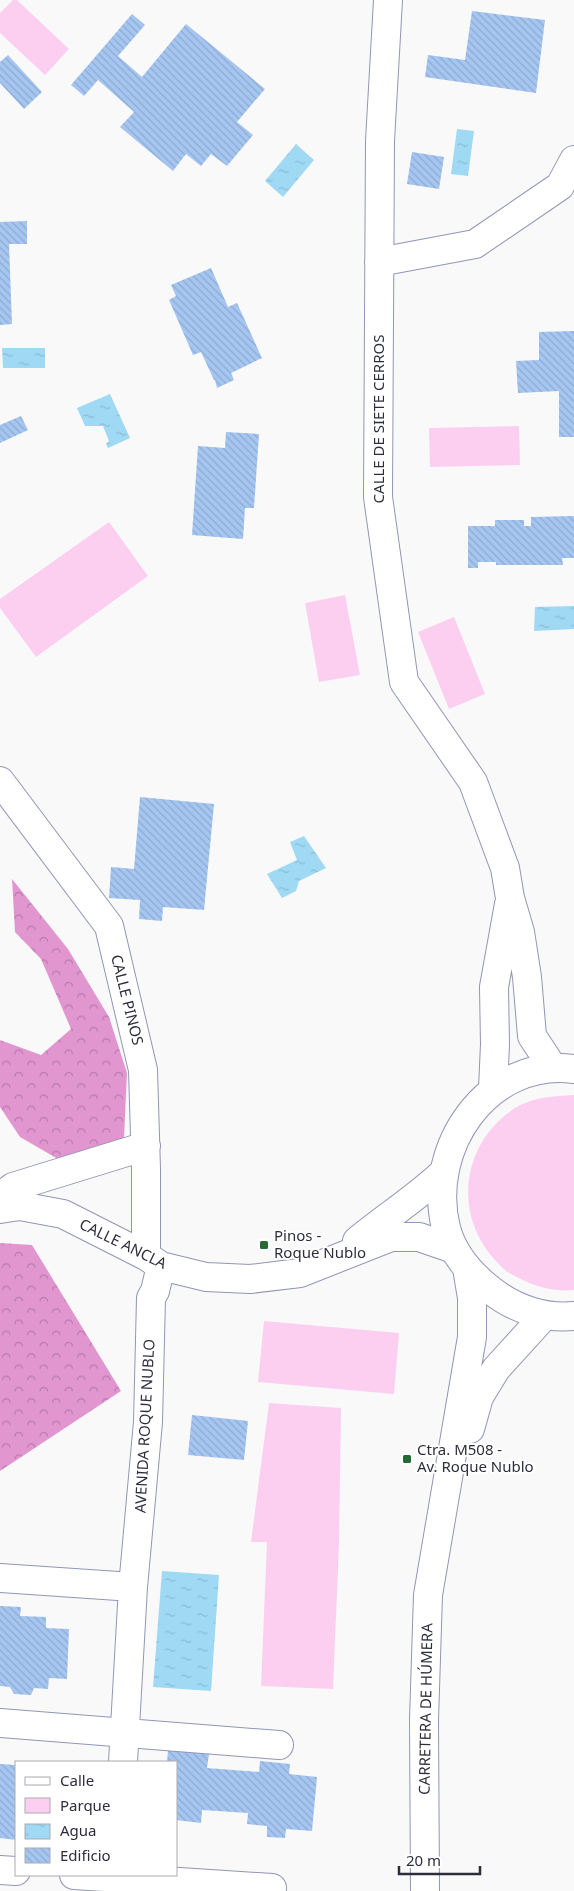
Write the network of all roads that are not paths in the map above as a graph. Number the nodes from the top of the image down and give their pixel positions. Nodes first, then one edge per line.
1 (388, 0) edge
2 (574, 160) edge
3 (379, 262) junction
4 (0, 781) edge
5 (510, 898) junction
6 (567, 1067) edge
7 (493, 1089) junction
8 (146, 1146) junction
9 (443, 1173) junction
10 (0, 1197) edge
11 (0, 1208) edge
12 (460, 1259) junction
13 (335, 1260) junction
14 (153, 1261) junction
15 (544, 1315) junction
16 (574, 1316) edge
17 (440, 1528) junction
18 (0, 1578) edge
19 (133, 1587) junction
20 (0, 1723) edge
21 (125, 1734) junction
22 (279, 1745) dead end
23 (123, 1761) edge
24 (0, 1870) edge
25 (15, 1871) edge
26 (81, 1876) edge
27 (114, 1881) edge
28 (272, 1888) dead end
29 (425, 1891) edge

1 - 3 street, CALLE DE SIETE CERROS
2 - 3 street
3 - 5 street, CALLE DE SIETE CERROS
4 - 8 street, CALLE PINOS
5 - 6 street, CALLE DE SIETE CERROS
5 - 7 street, CALLE DE SIETE CERROS
6 - 7 street
7 - 9 street
8 - 10 street
8 - 14 street, CALLE PINOS
9 - 12 street
9 - 13 street, CALLE ANCLA
11 - 14 street, CALLE ANCLA
12 - 13 street, CALLE ANCLA
12 - 15 street
12 - 17 street
13 - 14 street, CALLE ANCLA
14 - 19 street, AVENIDA ROQUE NUBLO
15 - 16 street
15 - 17 street
17 - 29 street, CARRETERA DE HÚMERA
18 - 19 street
19 - 21 street, AVENIDA ROQUE NUBLO
20 - 21 street
21 - 22 street
21 - 23 street, AVENIDA ROQUE NUBLO
24 - 25 street
26 - 27 street
27 - 28 street

